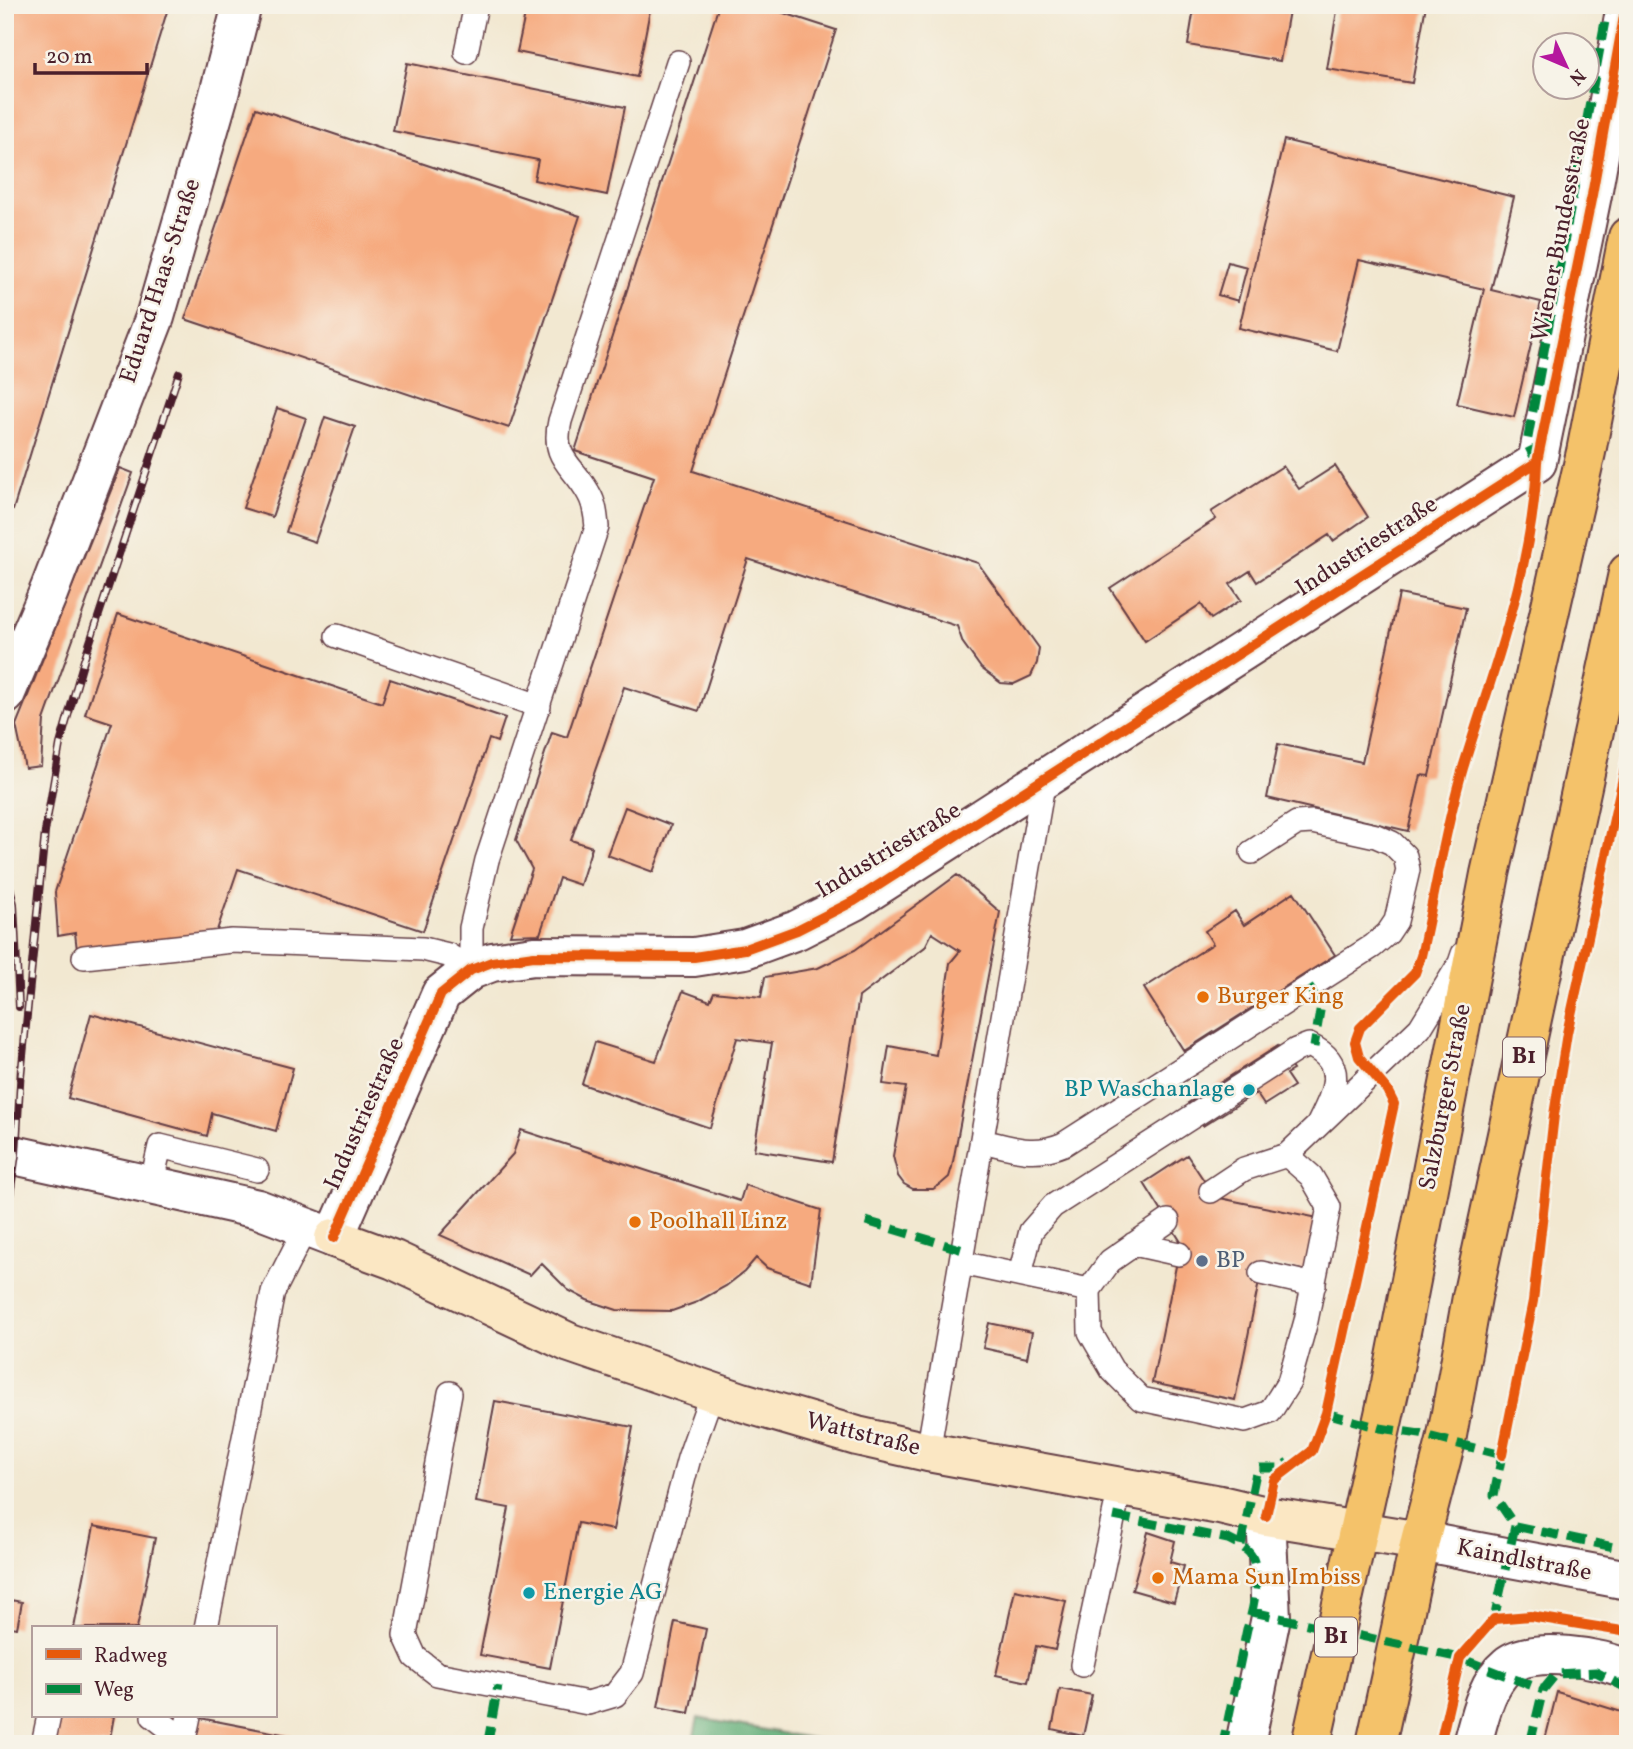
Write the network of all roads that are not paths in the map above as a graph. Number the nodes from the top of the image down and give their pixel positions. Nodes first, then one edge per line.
1 (242, 5) edge
2 (476, 5) edge
3 (1626, 5) edge
4 (466, 52) dead end
5 (678, 62) dead end
6 (1628, 237) edge
7 (1537, 462) joint
8 (1628, 573) edge
9 (337, 636) dead end
10 (5, 695) edge
11 (539, 706) junction
12 (1044, 779) junction
13 (1252, 852) dead end
14 (1490, 874) junction
15 (84, 957) dead end
16 (471, 970) junction
17 (1318, 1125) junction
18 (982, 1142) junction
19 (5, 1153) edge
20 (1287, 1155) junction
21 (257, 1170) dead end
22 (151, 1185) junction
23 (1210, 1191) dead end
24 (1168, 1221) dead end
25 (320, 1233) junction
26 (1134, 1244) junction
27 (1179, 1254) dead end
28 (961, 1263) junction
29 (1261, 1273) dead end
30 (1020, 1275) junction
31 (1314, 1285) junction
32 (1089, 1290) junction
33 (450, 1393) dead end
34 (712, 1393) junction
35 (928, 1452) junction
36 (1120, 1487) junction
37 (1266, 1516) junction
38 (1358, 1530) junction
39 (1420, 1541) junction
40 (1628, 1580) edge
41 (206, 1626) edge
42 (1082, 1665) dead end
43 (1628, 1670) edge
44 (49, 1718) edge
45 (155, 1718) edge
46 (189, 1718) edge
47 (183, 1742) edge
48 (43, 1744) edge
49 (1245, 1744) edge
50 (1311, 1744) edge
51 (1376, 1744) edge
52 (1472, 1744) edge

1 - 10 street, Eduard Haas-Straße
2 - 4 lane
3 - 7 street, Wiener Bundesstraße
5 - 11 lane
6 - 14 main road, Salzburger Straße / B1
7 - 12 street, Industriestraße
8 - 39 main road, B1
9 - 11 lane
11 - 16 lane
12 - 16 street, Industriestraße
12 - 18 lane
13 - 18 lane
14 - 17 lane
14 - 38 main road, Salzburger Straße / B1
15 - 16 lane
16 - 25 street, Industriestraße
17 - 20 lane
17 - 30 lane
18 - 28 lane
19 - 22 street
20 - 23 lane
20 - 31 lane
21 - 22 lane
22 - 25 street
24 - 26 lane
25 - 34 street, Wattstraße
25 - 41 lane
26 - 27 lane
26 - 32 lane
28 - 30 lane
28 - 35 lane
29 - 31 lane
30 - 32 lane
31 - 32 lane
33 - 34 lane
34 - 35 street, Wattstraße
35 - 36 street, Wattstraße
36 - 37 street, Wattstraße
36 - 42 lane
37 - 38 street, Wattstraße
37 - 49 street
38 - 39 street, Wattstraße
38 - 50 main road, Salzburger Straße / B1
39 - 40 street, Kaindlstraße
39 - 51 main road, B1
43 - 52 street
44 - 48 lane
45 - 47 lane
46 - 47 lane

